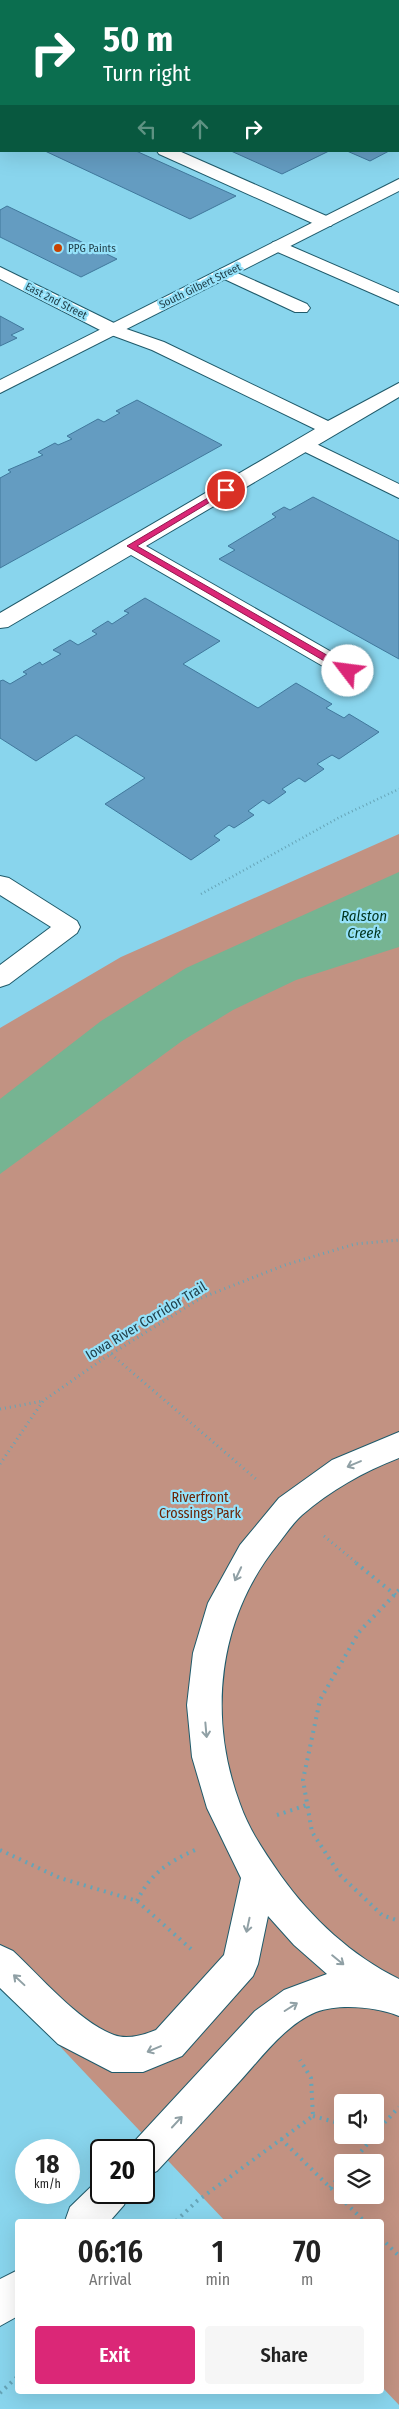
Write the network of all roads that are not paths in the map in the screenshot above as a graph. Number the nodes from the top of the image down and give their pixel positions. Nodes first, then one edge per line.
1 (167, 152) edge
2 (399, 184) edge
3 (325, 222) junction
4 (279, 246) junction
5 (0, 272) edge
6 (226, 273) junction
7 (399, 300) edge
8 (301, 308) dead end
9 (112, 329) junction
10 (0, 386) edge
11 (399, 389) edge
12 (329, 429) junction
13 (304, 444) junction
14 (399, 492) edge
15 (131, 546) junction
16 (0, 622) edge
17 (348, 671) dead end
18 (0, 884) edge
19 (0, 978) edge
20 (399, 1446) edge
21 (259, 1878) junction
22 (0, 1963) edge
23 (394, 1996) edge
24 (155, 2146) edge
25 (100, 2204) edge
26 (86, 2219) edge
27 (15, 2292) edge
28 (0, 2306) edge

1 - 3 main road
2 - 3 main road, South Gilbert Street
3 - 4 main road, South Gilbert Street
4 - 6 main road, South Gilbert Street
4 - 7 main road
5 - 9 main road, East 2nd Street
6 - 8 main road
6 - 9 main road, South Gilbert Street
9 - 10 main road, South Gilbert Street
9 - 12 main road, East 2nd Street
11 - 12 main road
12 - 13 main road
13 - 14 main road
13 - 15 main road
15 - 16 main road
15 - 17 main road
18 - 19 main road
20 -> 21 main road
21 -> 22 main road
21 -> 23 main road
24 -> 23 main road
25 - 26 main road
27 - 28 main road

